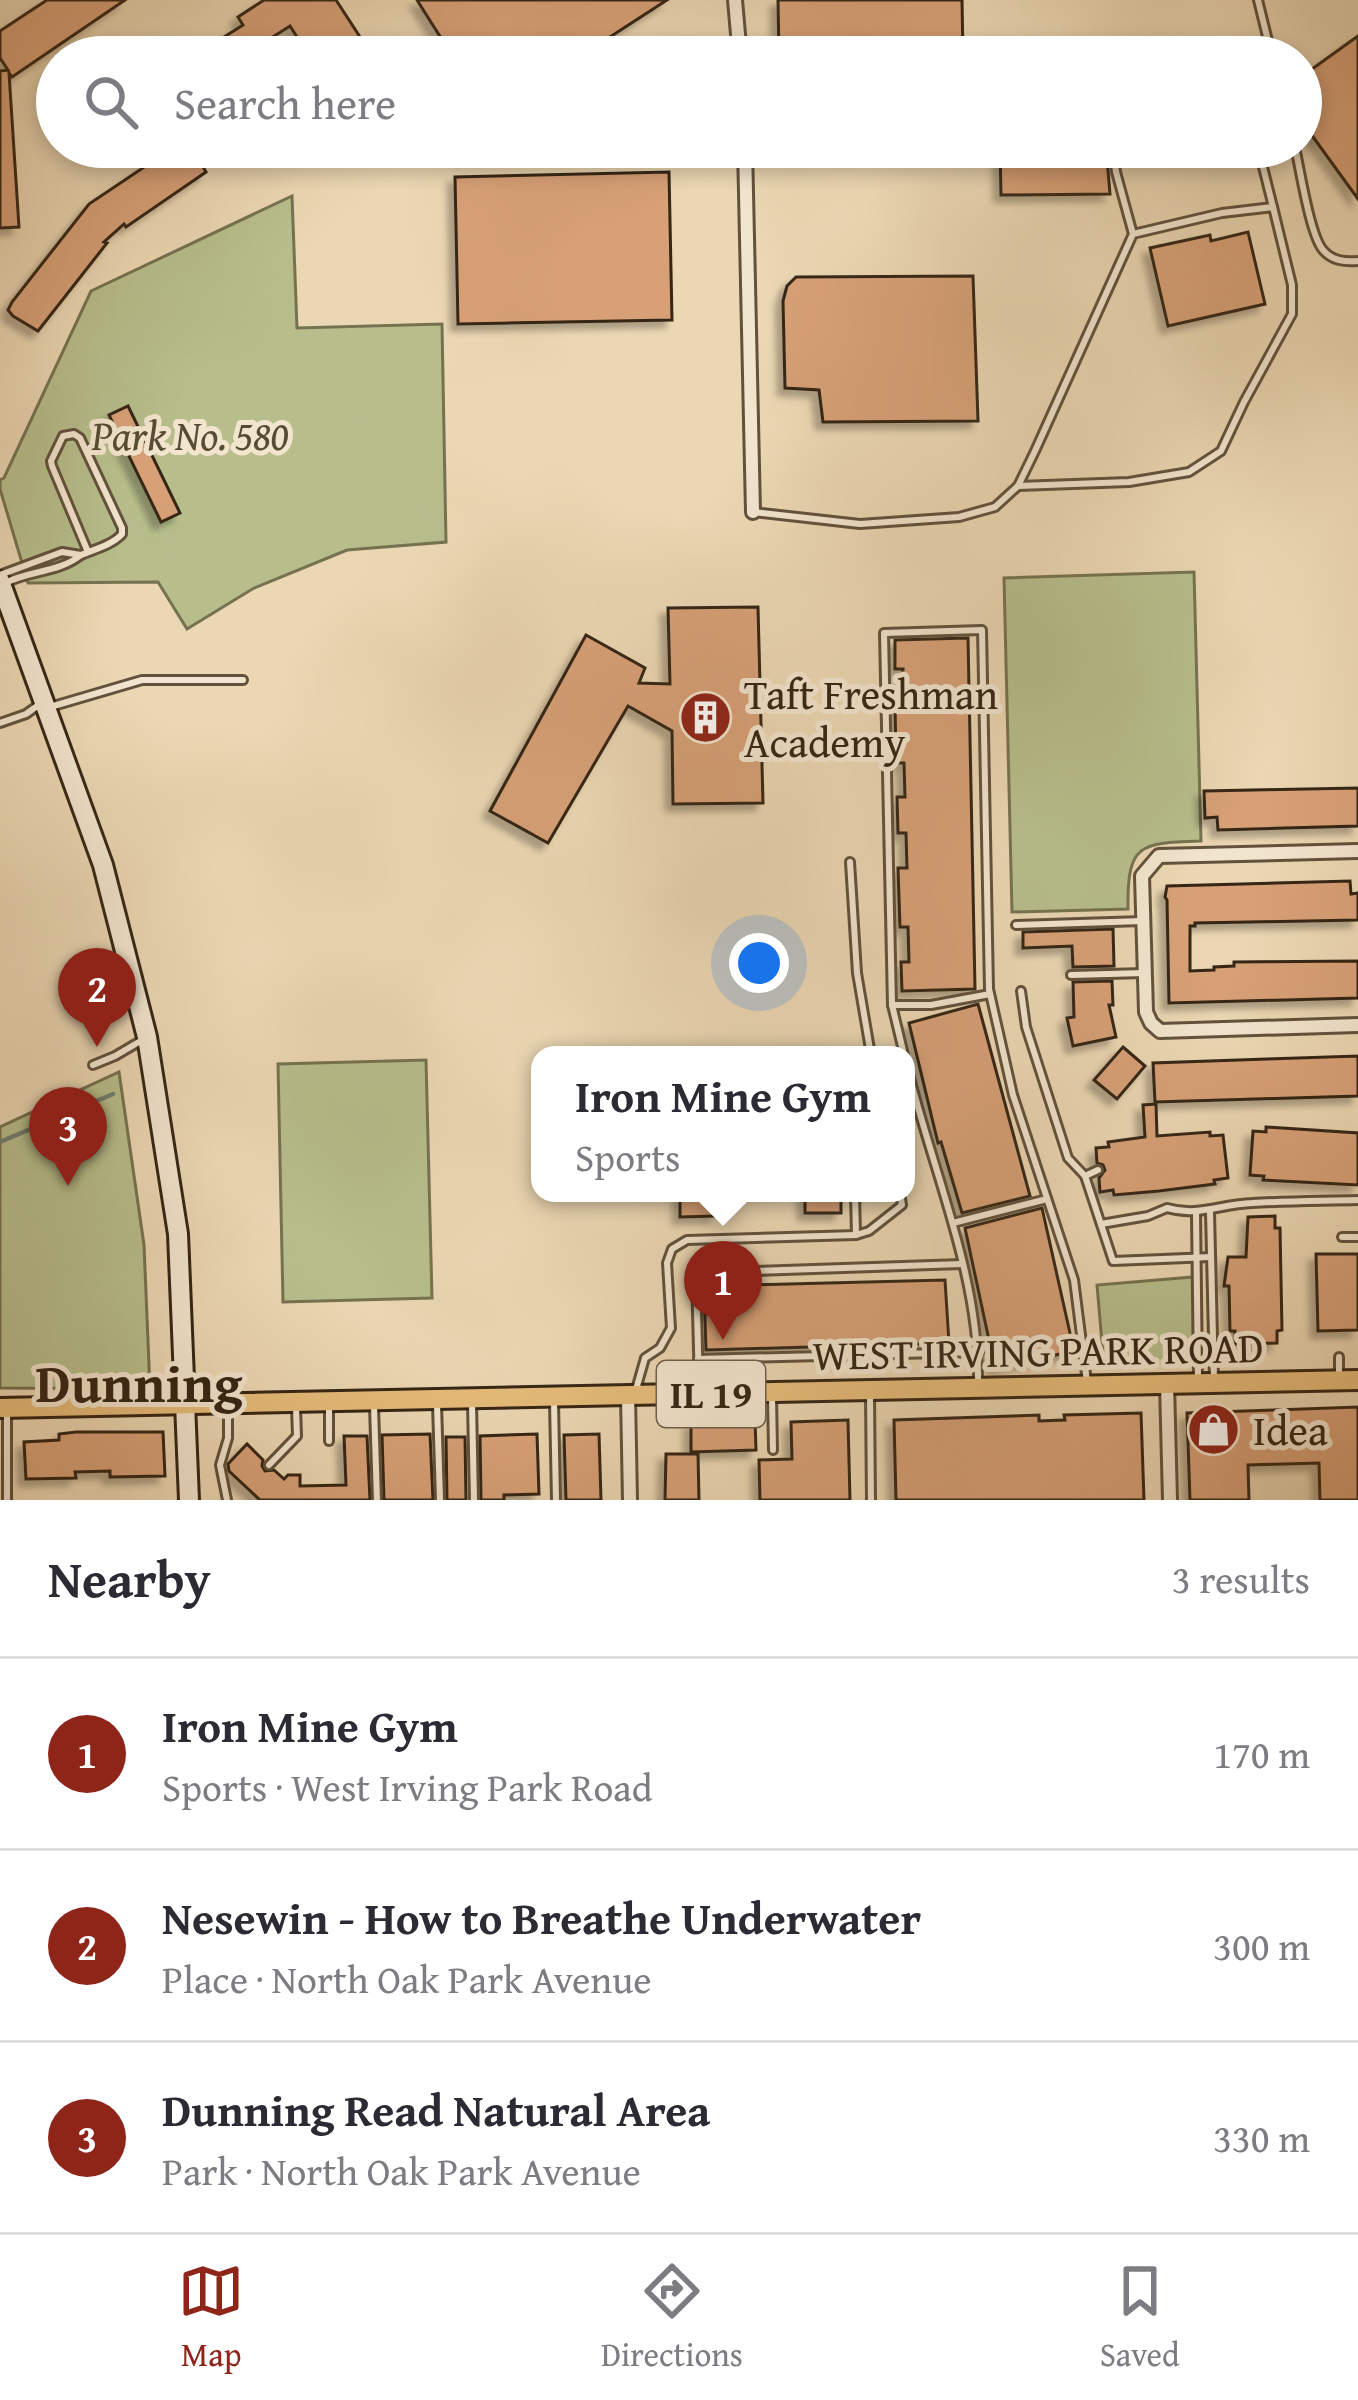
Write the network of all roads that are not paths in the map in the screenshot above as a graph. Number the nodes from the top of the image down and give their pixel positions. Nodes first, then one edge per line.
1 (734, 0) edge
2 (1258, 0) edge
3 (738, 36) edge
4 (1266, 36) edge
5 (745, 168) edge
6 (1116, 168) edge
7 (1263, 168) edge
8 (1300, 168) edge
9 (1273, 207) junction
10 (1133, 234) junction
11 (1358, 261) edge
12 (1018, 486) junction
13 (753, 512) joint
14 (85, 553) junction
15 (1, 584) edge
16 (242, 680) dead end
17 (45, 705) junction
18 (0, 723) edge
19 (1358, 851) edge
20 (850, 862) dead end
21 (1143, 921) junction
22 (1016, 925) dead end
23 (1144, 974) junction
24 (1071, 975) dead end
25 (1021, 991) dead end
26 (990, 994) junction
27 (892, 1005) junction
28 (1358, 1025) edge
29 (147, 1037) junction
30 (869, 1046) edge
31 (902, 1046) edge
32 (93, 1065) dead end
33 (915, 1099) edge
34 (1098, 1171) dead end
35 (1085, 1176) junction
36 (1047, 1199) junction
37 (1358, 1200) edge
38 (855, 1202) edge
39 (902, 1202) edge
40 (1210, 1211) junction
41 (1196, 1213) junction
42 (953, 1223) junction
43 (1101, 1224) junction
44 (856, 1235) junction
45 (1342, 1237) dead end
46 (1358, 1237) edge
47 (1211, 1257) junction
48 (1196, 1258) junction
49 (962, 1264) junction
50 (1197, 1306) junction
51 (1212, 1306) junction
52 (979, 1352) junction
53 (1339, 1357) dead end
54 (698, 1359) junction
55 (1349, 1380) edge
56 (1206, 1383) junction
57 (1168, 1384) junction
58 (1088, 1386) junction
59 (978, 1388) junction
60 (870, 1390) junction
61 (772, 1393) junction
62 (699, 1394) junction
63 (631, 1396) junction
64 (554, 1398) junction
65 (472, 1400) junction
66 (437, 1401) junction
67 (374, 1402) junction
68 (329, 1403) junction
69 (296, 1404) junction
70 (228, 1405) junction
71 (186, 1406) junction
72 (3, 1408) edge
73 (329, 1441) dead end
74 (773, 1450) dead end
75 (268, 1465) dead end
76 (7, 1500) edge
77 (189, 1500) edge
78 (227, 1500) edge
79 (377, 1500) edge
80 (440, 1500) edge
81 (474, 1500) edge
82 (556, 1500) edge
83 (630, 1500) edge
84 (871, 1500) edge
85 (1170, 1500) edge

1 - 3 street
2 - 4 lane
5 - 13 street
6 - 10 lane
7 - 9 lane
8 - 11 lane
9 - 10 lane
9 - 12 lane
10 - 12 lane
12 - 13 lane
14 - 14 lane
14 - 15 lane
14 - 15 lane
15 - 17 street
16 - 17 lane
17 - 18 lane
17 - 29 street
19 - 21 street
20 - 30 lane
21 - 22 lane
21 - 23 street
23 - 24 lane
23 - 28 street
25 - 35 lane
26 - 27 lane
26 - 27 lane
26 - 36 lane
27 - 31 lane
29 - 32 lane
29 - 71 street
33 - 42 lane
34 - 35 lane
35 - 43 lane
36 - 42 lane
36 - 58 lane
37 - 40 lane
38 - 44 lane
39 - 44 lane
40 - 41 lane
40 - 47 lane
41 - 43 lane
41 - 48 lane
42 - 49 lane
43 - 48 lane
44 - 63 lane
45 - 46 lane
47 - 48 lane
47 - 51 lane
48 - 50 lane
49 - 52 lane
49 - 54 lane
50 - 51 lane
50 - 56 lane
51 - 56 lane
52 - 54 lane
52 - 59 lane
53 - 55 lane
54 - 62 lane
55 - 56 main road, WEST IRVING PARK ROAD / IL 19
56 - 57 main road, WEST IRVING PARK ROAD / IL 19
57 - 58 main road, WEST IRVING PARK ROAD / IL 19
57 - 85 street
58 - 59 main road, WEST IRVING PARK ROAD / IL 19
59 - 60 main road, WEST IRVING PARK ROAD / IL 19
60 - 61 main road, WEST IRVING PARK ROAD / IL 19
60 - 84 lane
61 - 62 main road, WEST IRVING PARK ROAD / IL 19
61 - 74 lane
62 - 63 main road, WEST IRVING PARK ROAD / IL 19
63 - 64 main road, WEST IRVING PARK ROAD / IL 19
63 - 83 street
64 - 65 main road, WEST IRVING PARK ROAD / IL 19
64 - 82 lane
65 - 66 main road, WEST IRVING PARK ROAD / IL 19
65 - 81 lane
66 - 67 main road, WEST IRVING PARK ROAD / IL 19
66 - 80 lane
67 - 68 main road, WEST IRVING PARK ROAD / IL 19
67 - 79 lane
68 - 69 main road, WEST IRVING PARK ROAD / IL 19
68 - 73 lane
69 - 70 main road, WEST IRVING PARK ROAD / IL 19
69 - 75 lane
70 - 71 main road, WEST IRVING PARK ROAD / IL 19
70 - 78 lane
71 - 72 main road, WEST IRVING PARK ROAD / IL 19
71 - 77 street
72 - 76 lane

